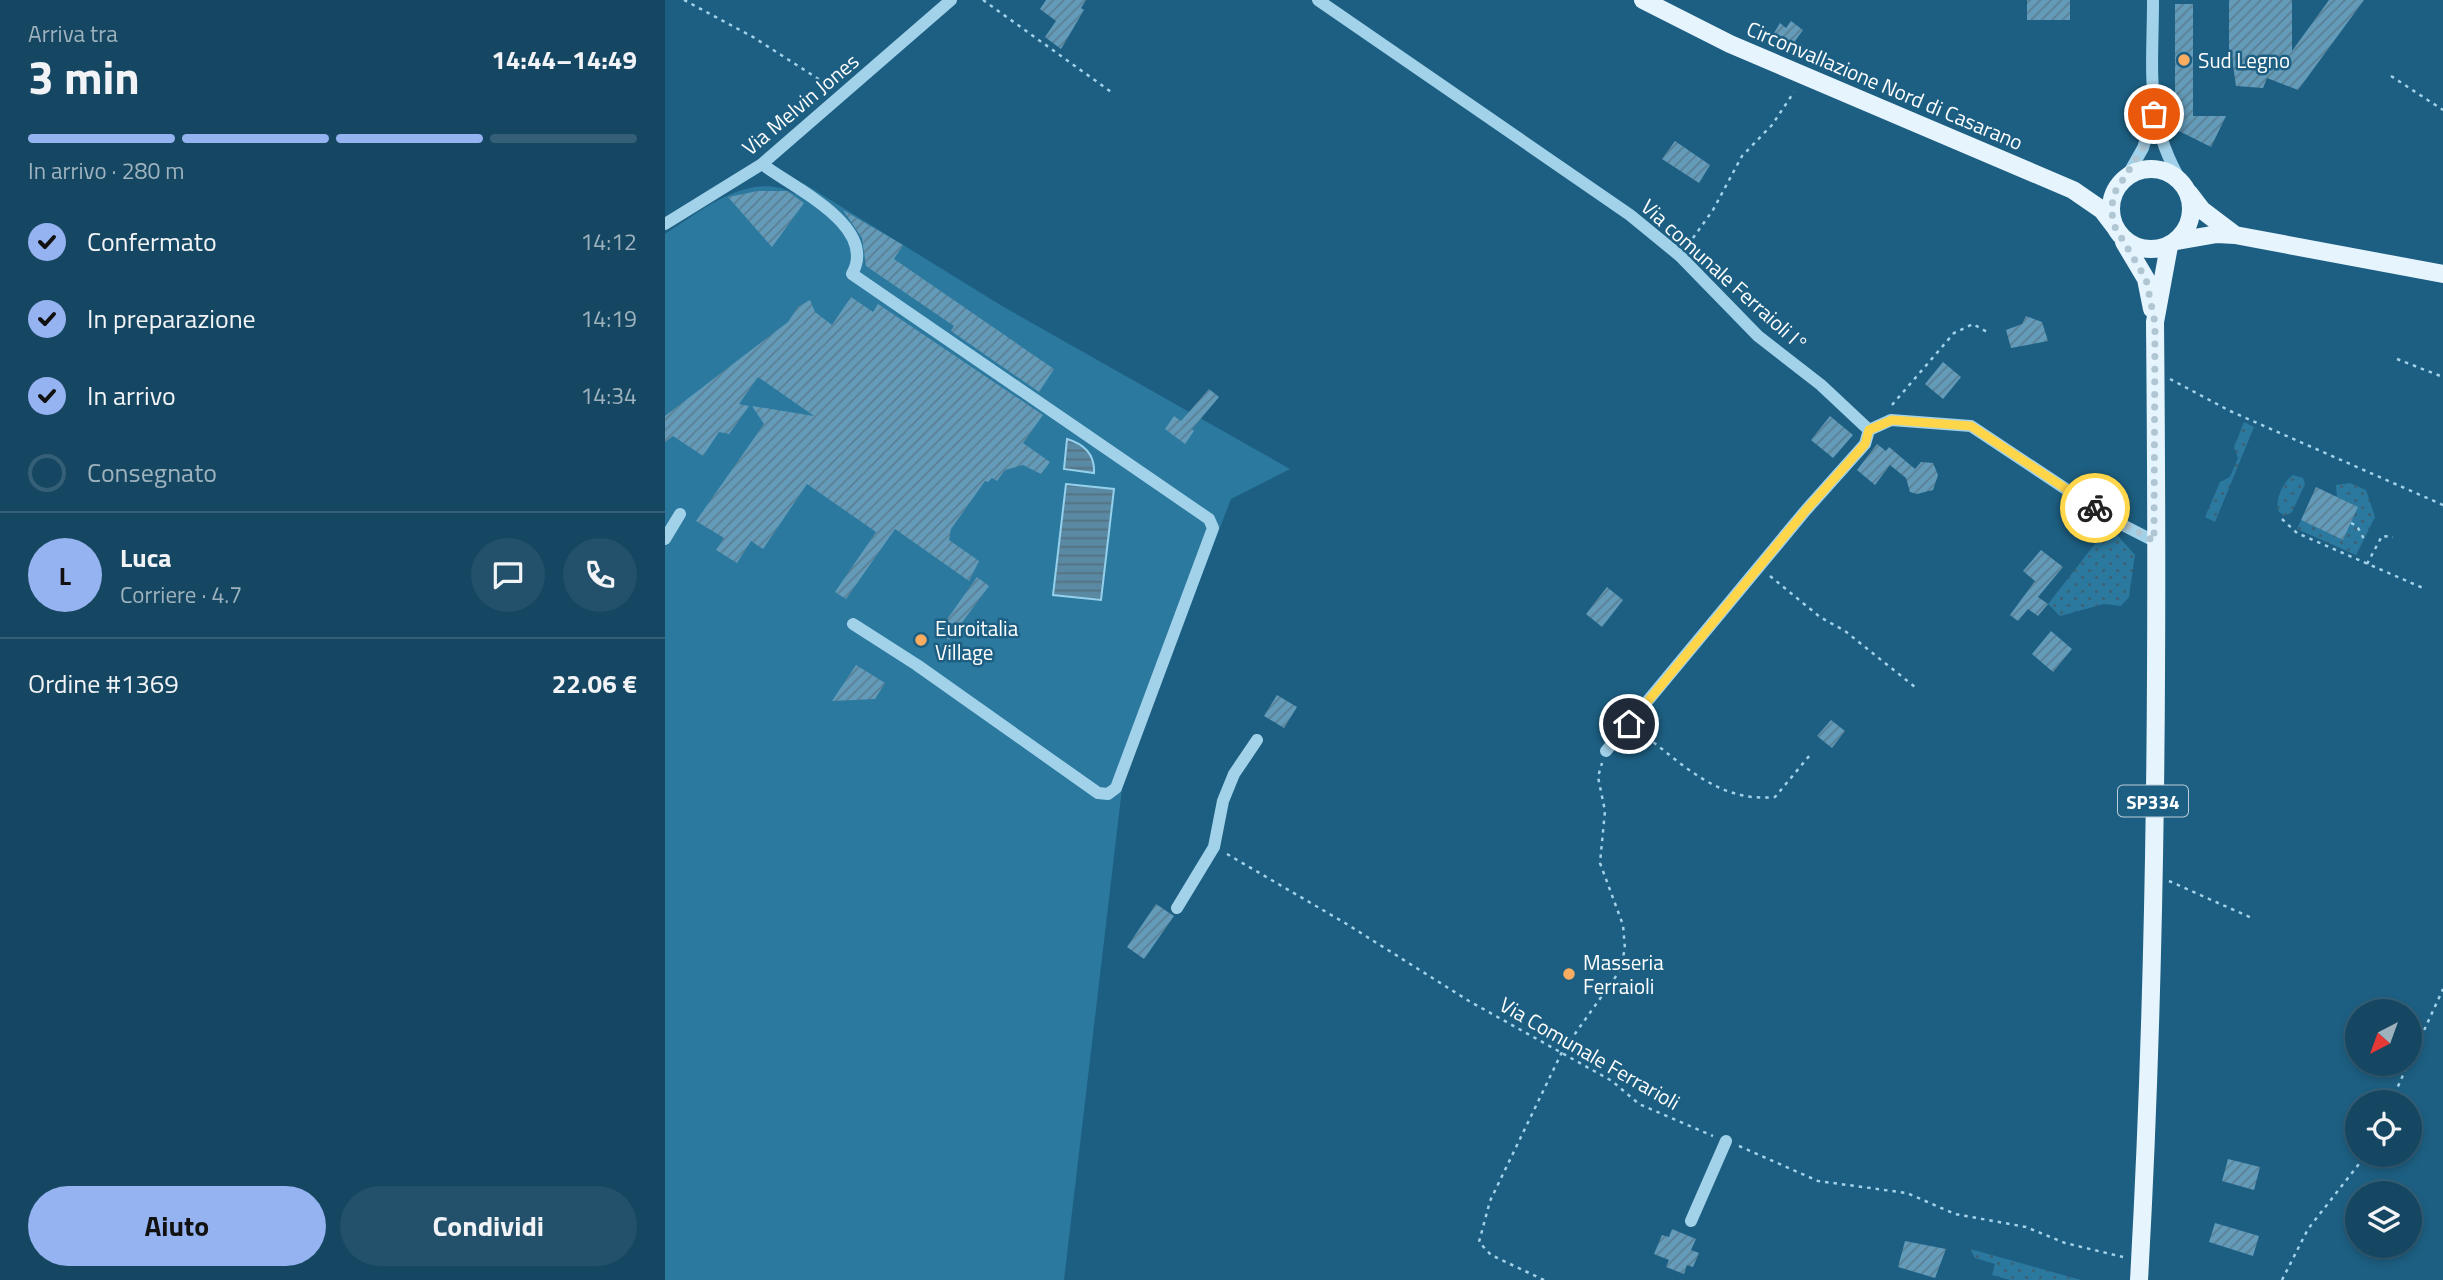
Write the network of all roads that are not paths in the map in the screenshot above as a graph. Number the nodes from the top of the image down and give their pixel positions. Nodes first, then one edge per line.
1 (951, 0) edge
2 (1318, 0) edge
3 (1643, 0) edge
4 (2153, 0) edge
5 (2154, 114) junction
6 (762, 163) junction
7 (2123, 181) junction
8 (2185, 188) junction
9 (2073, 190) junction
10 (665, 223) edge
11 (2117, 231) junction
12 (2235, 235) junction
13 (2173, 244) junction
14 (2443, 274) edge
15 (2155, 323) junction
16 (1869, 430) junction
17 (680, 514) dead end
18 (665, 539) edge
19 (2154, 541) junction
20 (853, 624) dead end
21 (1257, 740) dead end
22 (1606, 751) road end
23 (1177, 908) dead end
24 (1726, 1141) road end
25 (1691, 1221) dead end
26 (2139, 1280) edge

1 - 6 street, Via Melvin Jones
2 - 16 street, Via comunale Ferraioli I°
3 - 9 main road, Circonvallazione Nord di Casarano
4 - 5 street
5 - 7 street
5 - 8 street
6 - 10 street, Via Melvin Jones
6 - 20 street
7 - 8 main road
7 - 9 main road
7 - 11 main road
8 - 12 main road
8 - 13 main road
9 - 11 main road
11 - 13 main road
11 - 15 main road
12 - 13 main road
12 - 14 main road
13 - 15 main road
15 - 19 main road, SP334
16 - 19 street
16 - 22 street
17 - 18 street
19 - 26 main road, SP334
21 - 23 street
24 - 25 street

